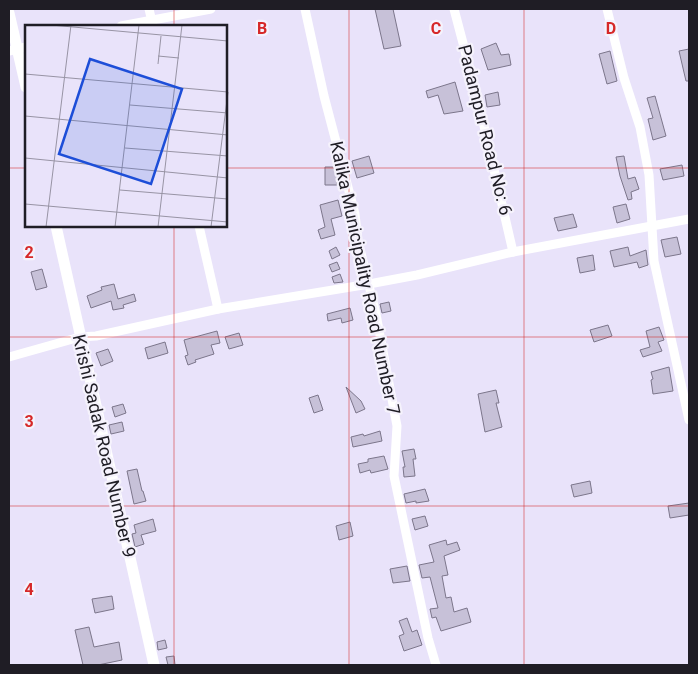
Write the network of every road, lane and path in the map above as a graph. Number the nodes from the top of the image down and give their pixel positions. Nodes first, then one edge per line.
1 (149, 9) edge
2 (211, 9) edge
3 (305, 9) edge
4 (454, 9) edge
5 (608, 9) edge
6 (9, 13) edge
7 (152, 23) edge
8 (131, 25) edge
9 (18, 49) edge
10 (25, 82) edge
11 (689, 219) edge
12 (652, 227) junction
13 (56, 228) edge
14 (199, 228) edge
15 (513, 252) junction
16 (369, 284) junction
17 (218, 309) junction
18 (80, 337) junction
19 (9, 357) edge
20 (689, 420) edge
21 (154, 665) edge
22 (436, 665) edge

1 - 7 street
2 - 7 street
3 - 16 street, Kalika Municipality Road Number 7
4 - 15 street, Padampur Road No: 6
5 - 12 street
6 - 9 street
7 - 8 street
9 - 10 street
11 - 12 street
12 - 15 street
12 - 20 street
13 - 18 street, Krishi Sadak Road Number 9
14 - 17 street
15 - 16 street
16 - 17 street
16 - 22 street, Kalika Municipality Road Number 7
17 - 18 street
18 - 19 street
18 - 21 street, Krishi Sadak Road Number 9

